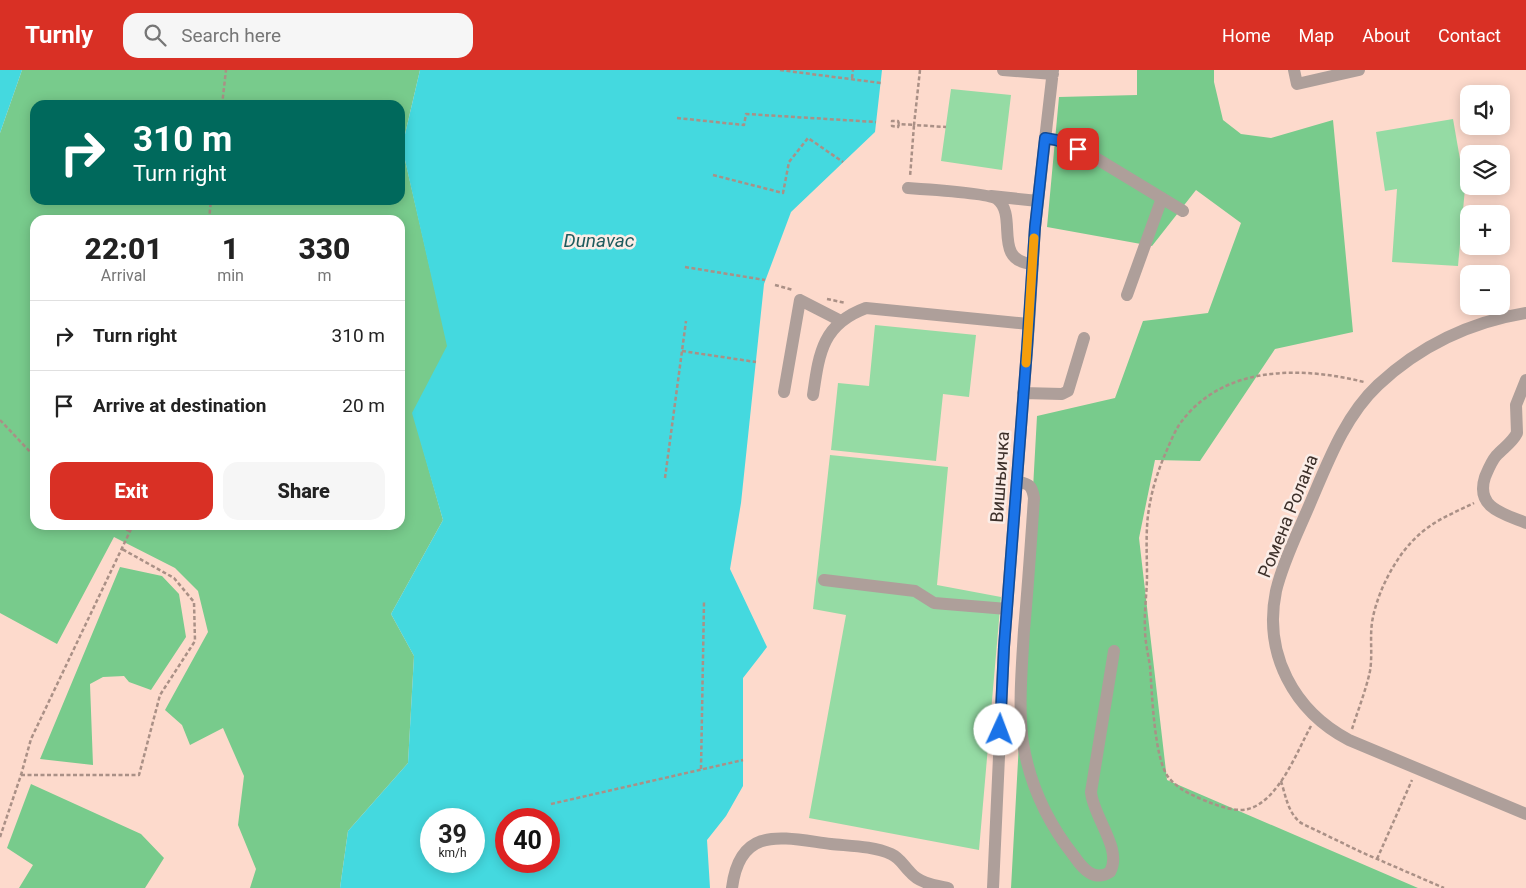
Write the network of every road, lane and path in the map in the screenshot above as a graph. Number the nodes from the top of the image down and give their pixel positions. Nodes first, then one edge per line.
1 (226, 70) edge
2 (780, 70) edge
3 (853, 70) edge
4 (920, 70) edge
5 (1003, 70) edge
6 (1294, 70) edge
7 (1359, 70) edge
8 (1053, 72) edge
9 (852, 79) junction
10 (881, 83) dead end
11 (223, 100) edge
12 (677, 118) dead end
13 (876, 122) dead end
14 (899, 124) junction
15 (914, 125) junction
16 (892, 126) junction
17 (946, 127) dead end
18 (891, 131) dead end
19 (1045, 138) junction
20 (843, 162) dead end
21 (713, 175) dead end
22 (908, 188) joint
23 (992, 196) junction
24 (1162, 198) junction
25 (1038, 201) junction
26 (1183, 211) dead end
27 (1033, 264) junction
28 (685, 267) dead end
29 (765, 280) dead end
30 (1127, 295) dead end
31 (1526, 313) edge
32 (686, 321) dead end
33 (841, 321) junction
34 (1029, 324) junction
35 (1084, 338) dead end
36 (682, 351) junction
37 (756, 362) dead end
38 (1526, 380) edge
39 (1378, 385) junction
40 (784, 392) dead end
41 (1023, 393) junction
42 (813, 395) dead end
43 (0, 420) edge
44 (30, 452) edge
45 (666, 478) dead end
46 (1017, 481) junction
47 (1484, 498) junction
48 (1526, 523) edge
49 (130, 531) edge
50 (122, 550) junction
51 (824, 580) dead end
52 (704, 602) dead end
53 (1008, 610) junction
54 (1114, 651) dead end
55 (1316, 717) junction
56 (1349, 740) junction
57 (743, 760) dead end
58 (1417, 768) junction
59 (701, 769) junction
60 (21, 774) junction
61 (1281, 781) junction
62 (551, 804) dead end
63 (1526, 814) edge
64 (0, 837) edge
65 (1377, 859) junction
66 (732, 888) edge
67 (948, 888) edge
68 (993, 888) edge
69 (1444, 888) edge

1 - 11 path
2 - 9 path
3 - 9 path
4 - 15 path
5 - 8 street
6 - 7 street
8 - 19 street, Вишњичка
9 - 10 path
12 - 13 path
14 - 15 path
14 - 16 path
14 - 16 path
15 - 17 path
15 - 22 path
16 - 18 path
19 - 24 street
19 - 25 street, Вишњичка
20 - 21 path
22 - 23 street
23 - 25 street
23 - 27 street
24 - 26 street
24 - 30 street
25 - 27 street, Вишњичка
27 - 34 street, Вишњичка
28 - 29 path
31 - 39 street, Ромена Ролана
32 - 36 path
33 - 34 street
33 - 40 street
33 - 42 street
34 - 41 street, Вишњичка
35 - 41 street
36 - 37 path
36 - 45 path
38 - 47 street
39 - 55 street, Ромена Ролана
39 - 61 path
41 - 46 street, Вишњичка
43 - 44 path
46 - 53 street, Вишњичка
46 - 54 street
47 - 48 street
47 - 56 path
49 - 50 path
50 - 60 path
50 - 60 path
51 - 53 street
52 - 59 path
53 - 68 street, Вишњичка
55 - 56 street, Ромена Ролана
55 - 61 path
56 - 58 street, Ромена Ролана
57 - 59 path
58 - 63 street, Ромена Ролана
58 - 65 path
59 - 62 path
60 - 64 path
61 - 65 path
65 - 69 path
66 - 67 street

